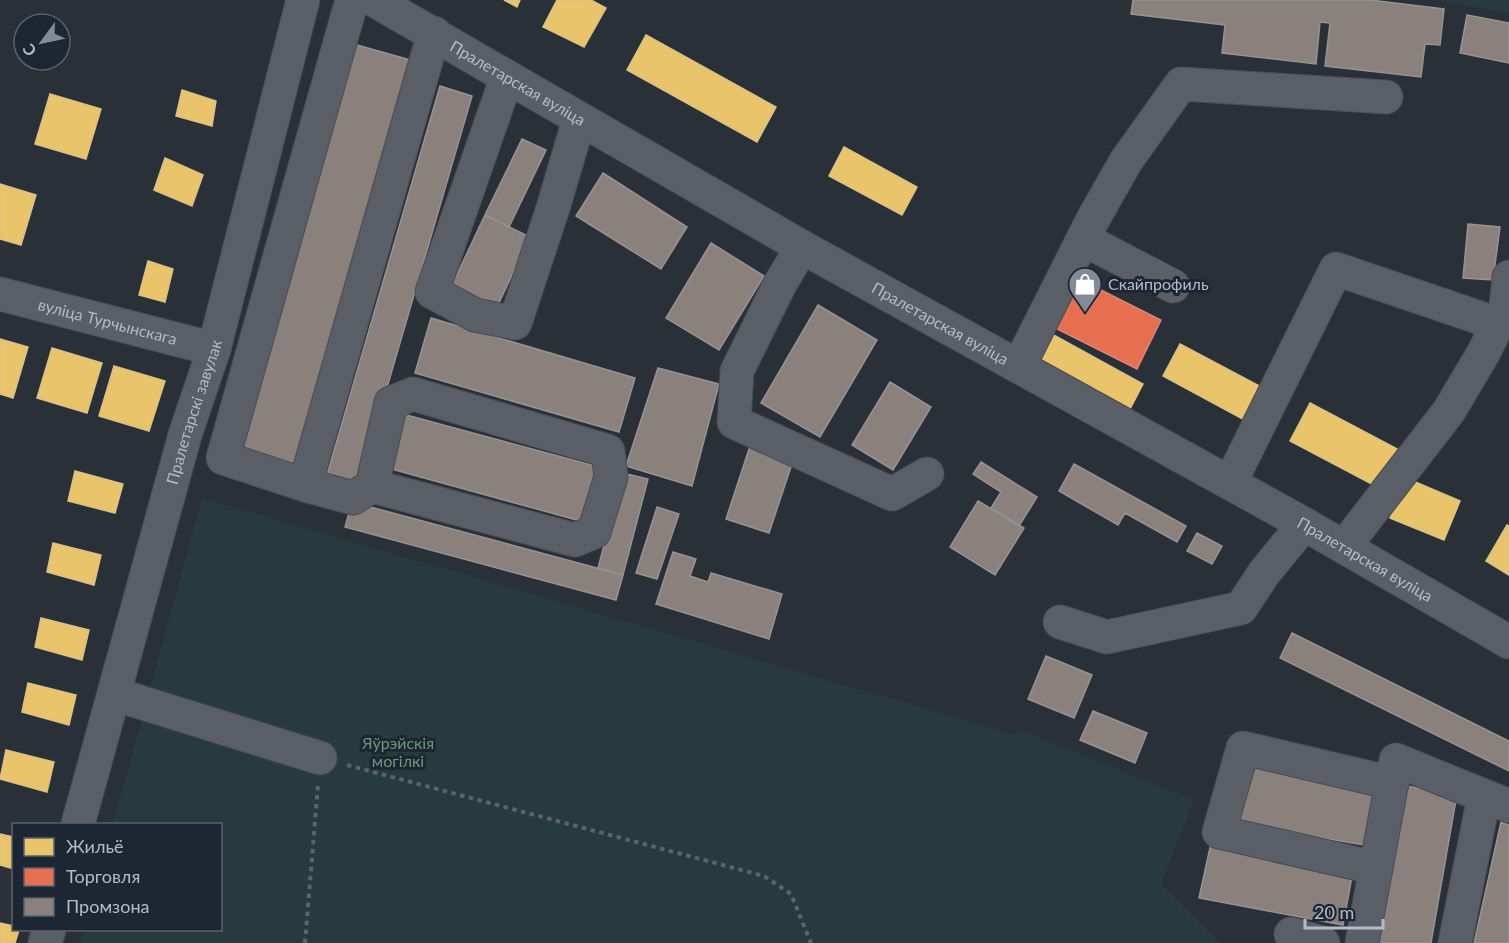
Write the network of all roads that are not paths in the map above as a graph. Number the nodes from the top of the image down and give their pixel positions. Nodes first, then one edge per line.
1 (303, 0) edge
2 (352, 0) edge
3 (374, 0) edge
4 (434, 33) junction
5 (507, 77) junction
6 (1386, 97) dead end
7 (579, 120) junction
8 (1083, 239) junction
9 (802, 247) junction
10 (1509, 277) edge
11 (1173, 286) dead end
12 (0, 294) edge
13 (1498, 324) junction
14 (214, 349) junction
15 (1019, 366) junction
16 (927, 474) dead end
17 (1230, 483) junction
18 (305, 485) junction
19 (372, 486) junction
20 (1304, 524) junction
21 (1344, 547) junction
22 (1060, 622) dead end
23 (1509, 642) edge
24 (114, 694) junction
25 (320, 758) road end
26 (1392, 783) junction
27 (1497, 802) edge
28 (79, 823) edge
29 (1376, 868) junction
30 (1292, 934) dead end
31 (1323, 943) edge
32 (1362, 943) edge
33 (1455, 943) edge

1 - 14 street, Пралетарскі завулак
2 - 18 street
3 - 4 street, Пралетарская вуліца
4 - 5 street, Пралетарская вуліца
4 - 18 street
5 - 7 street, Пралетарская вуліца
5 - 7 street
6 - 8 street
7 - 9 street, Пралетарская вуліца
8 - 11 street
8 - 15 street
9 - 15 street, Пралетарская вуліца
9 - 16 street
10 - 13 street
12 - 14 street, вуліца Турчынскага
13 - 17 street
13 - 21 street
14 - 24 street, Пралетарскі завулак
15 - 17 street, Пралетарская вуліца
17 - 20 street, Пралетарская вуліца
18 - 19 street
19 - 19 street
20 - 21 street, Пралетарская вуліца
20 - 22 street
21 - 23 street, Пралетарская вуліца
24 - 25 street
24 - 28 street, Пралетарскі завулак
26 - 27 street
26 - 29 street
26 - 29 street
27 - 33 street
29 - 32 street
30 - 31 street

